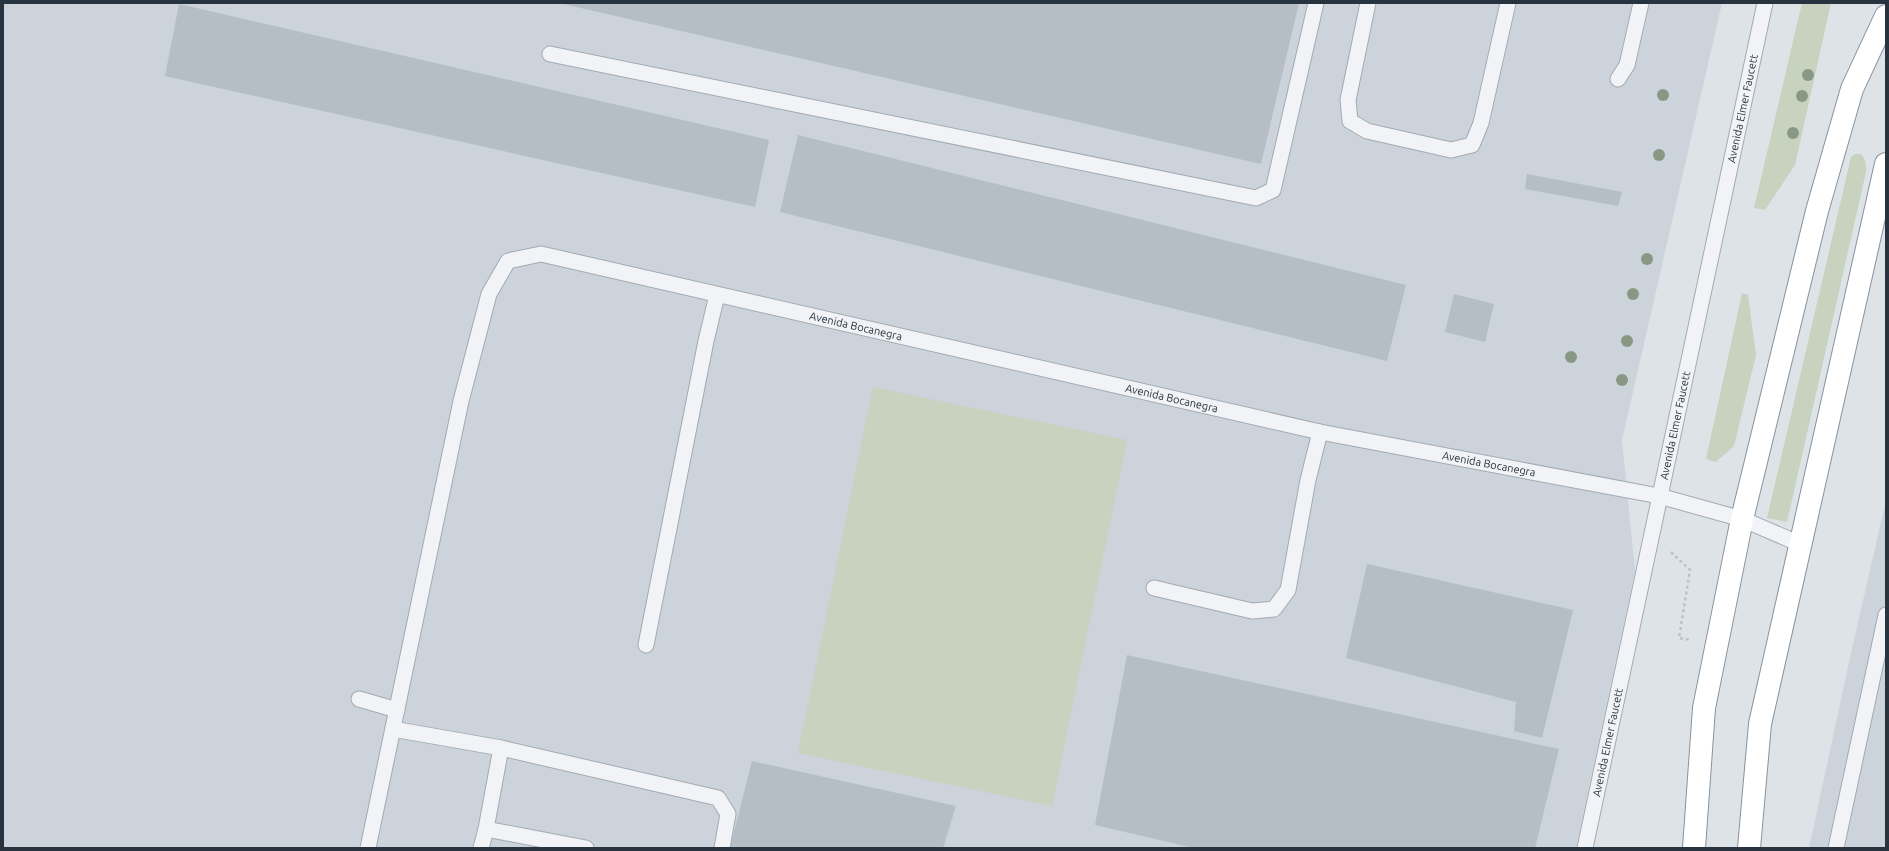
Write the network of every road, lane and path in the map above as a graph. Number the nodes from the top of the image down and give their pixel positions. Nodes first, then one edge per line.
1 (1316, 3) edge
2 (1368, 3) edge
3 (1508, 3) edge
4 (1641, 3) edge
5 (1765, 3) edge
6 (1886, 16) edge
7 (550, 54) dead end
8 (1618, 79) dead end
9 (1886, 164) edge
10 (717, 295) junction
11 (1320, 432) junction
12 (1659, 496) junction
13 (1742, 519) junction
14 (1652, 534) junction
15 (1800, 544) junction
16 (1154, 588) dead end
17 (1886, 615) edge
18 (1717, 644) junction
19 (646, 645) dead end
20 (359, 700) dead end
21 (397, 710) junction
22 (393, 729) junction
23 (501, 748) junction
24 (486, 829) junction
25 (368, 848) edge
26 (481, 848) edge
27 (586, 848) edge
28 (722, 848) edge
29 (1585, 848) edge
30 (1694, 848) edge
31 (1749, 848) edge
32 (1836, 848) edge

1 - 7 lane
2 - 3 lane
4 - 8 lane
5 - 12 lane, Avenida Elmer Faucett
6 - 13 highway
9 - 15 highway
10 - 11 lane, Avenida Bocanegra
10 - 19 lane
10 - 21 lane, Avenida Bocanegra
11 - 12 lane, Avenida Bocanegra
11 - 16 lane
12 - 13 lane, Avenida Bocanegra
12 - 14 lane, Avenida Elmer Faucett
13 - 15 lane, Avenida Bocanegra
13 - 18 highway
14 - 18 path
14 - 29 lane, Avenida Elmer Faucett
15 - 31 highway
17 - 32 lane
18 - 30 highway
20 - 21 lane
21 - 22 lane
22 - 23 lane
22 - 25 lane
23 - 24 lane
23 - 28 lane
24 - 26 lane
24 - 27 lane

